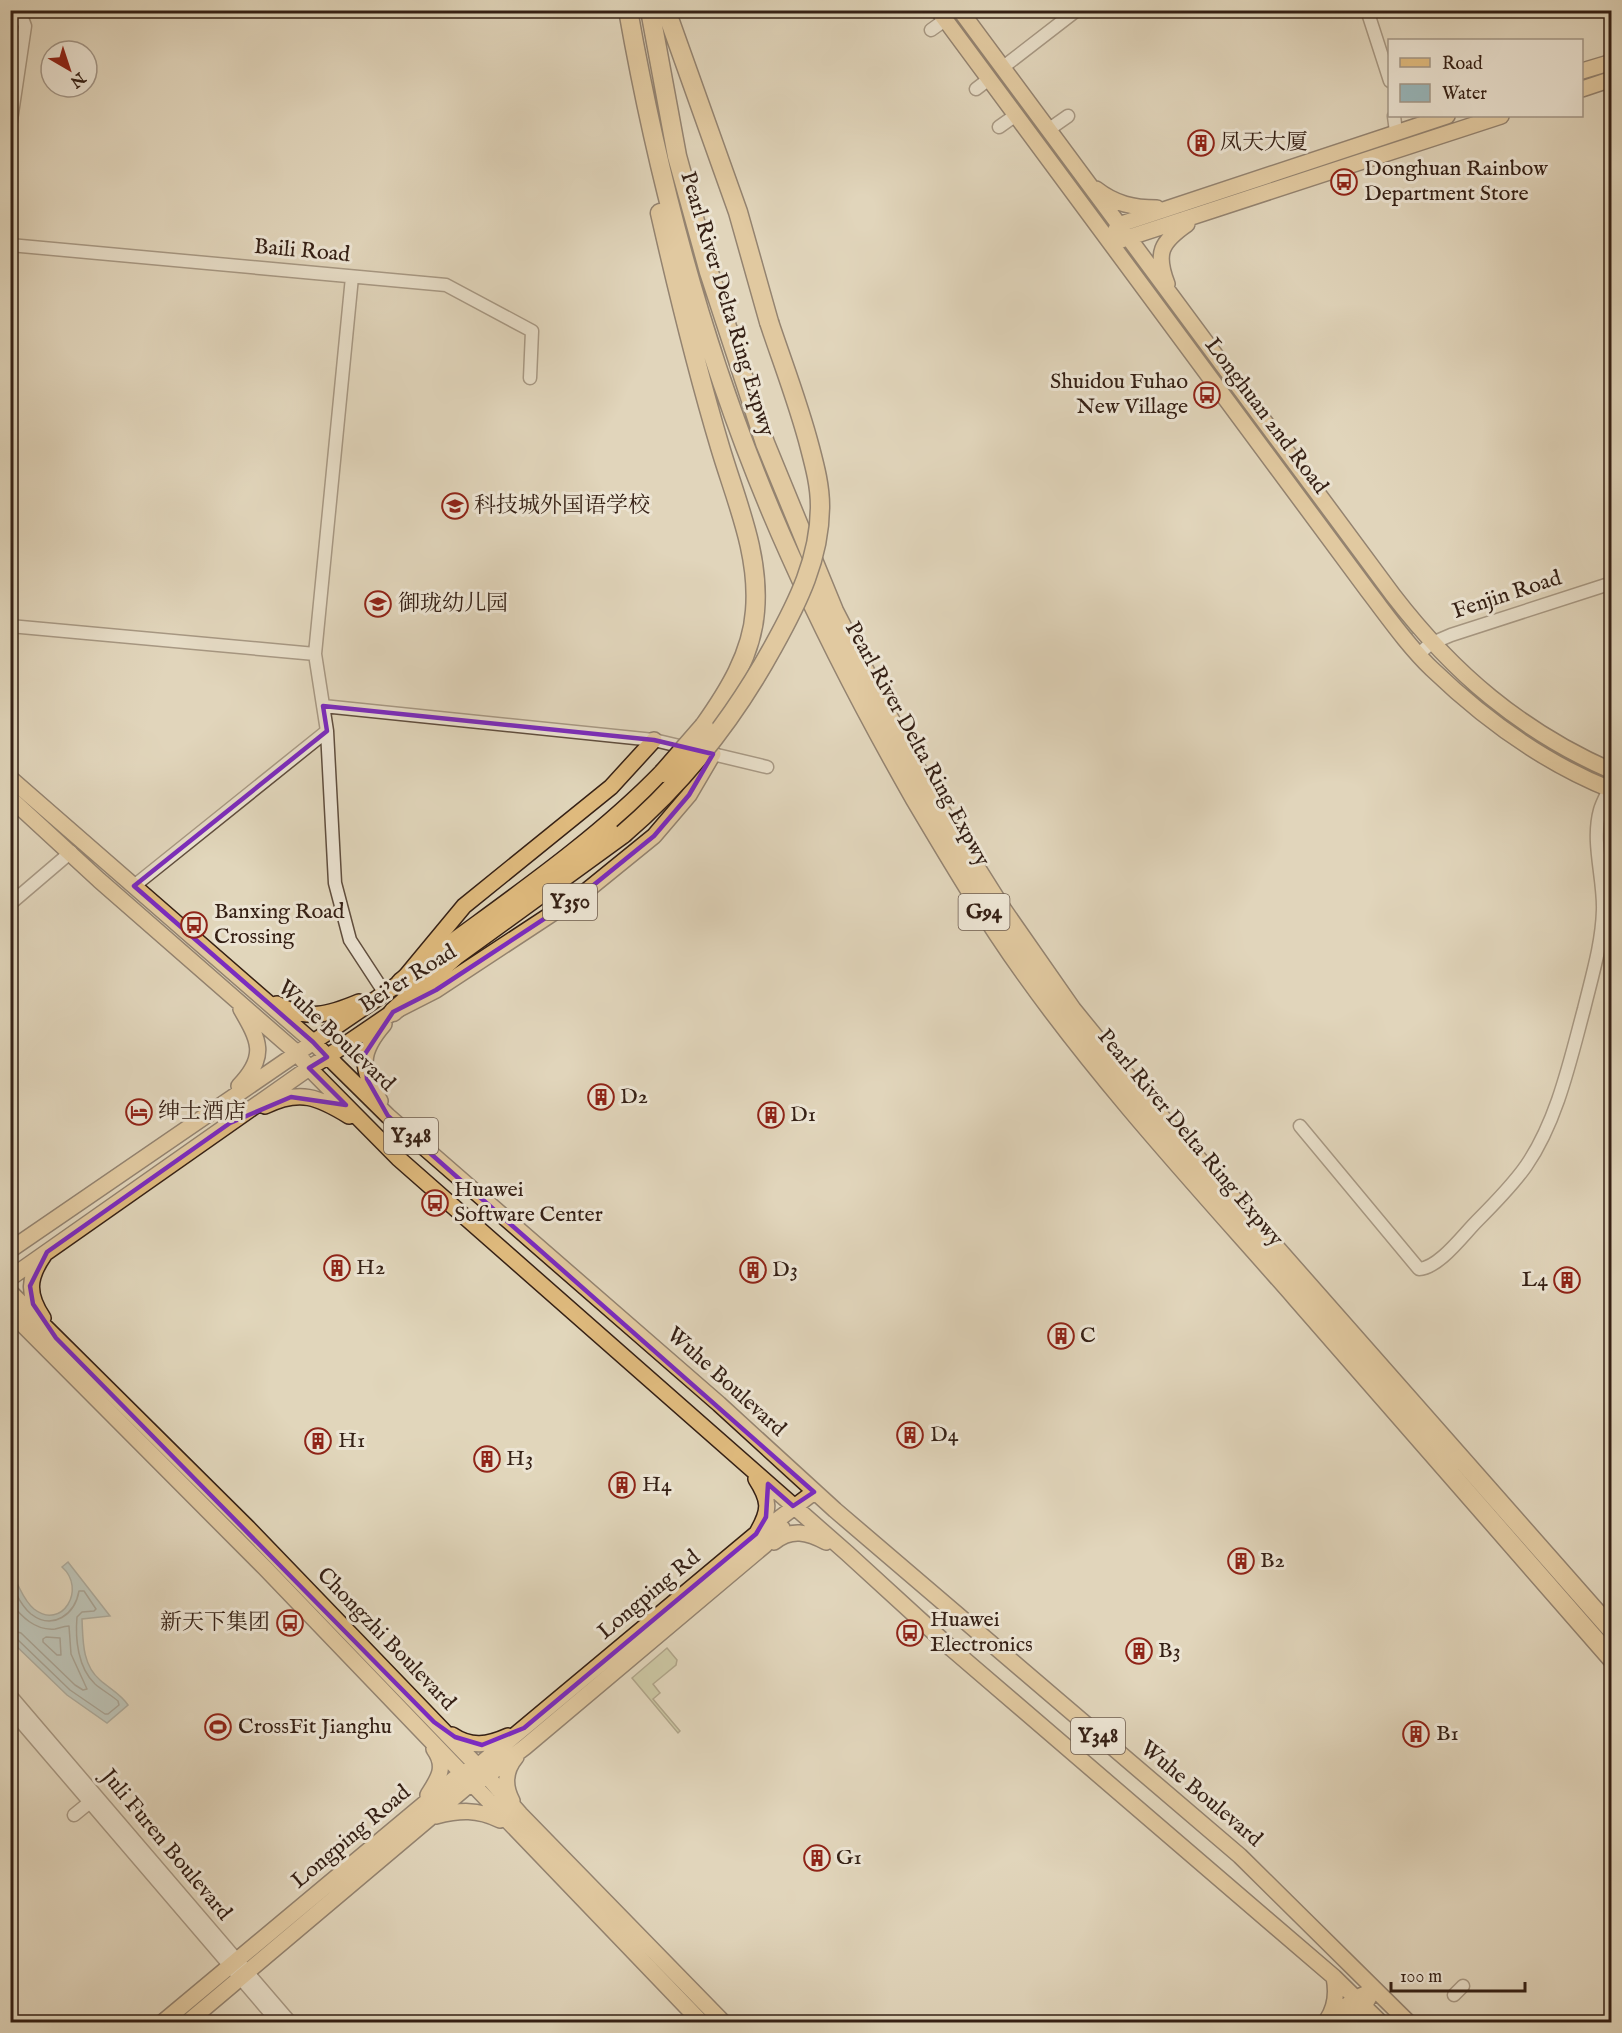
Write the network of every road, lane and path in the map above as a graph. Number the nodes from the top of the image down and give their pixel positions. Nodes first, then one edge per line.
1 (19, 10) edge
2 (627, 10) edge
3 (650, 10) edge
4 (666, 10) edge
5 (960, 10) edge
6 (1077, 10) edge
7 (1367, 10) edge
8 (942, 15) edge
9 (931, 30) dead end
10 (1611, 62) edge
11 (1002, 68) junction
12 (1583, 71) edge
13 (1388, 78) edge
14 (989, 79) junction
15 (1611, 79) edge
16 (1583, 88) edge
17 (975, 89) dead end
18 (1016, 115) junction
19 (1068, 116) dead end
20 (1394, 117) edge
21 (1444, 117) edge
22 (1498, 117) edge
23 (10, 127) edge
24 (999, 127) dead end
25 (1048, 130) junction
26 (1396, 132) junction
27 (1085, 180) junction
28 (1172, 207) junction
29 (1203, 214) junction
30 (1118, 225) junction
31 (1129, 238) junction
32 (1109, 243) junction
33 (10, 245) edge
34 (352, 277) junction
35 (1174, 300) junction
36 (530, 378) dead end
37 (1611, 583) edge
38 (10, 626) edge
39 (1432, 643) junction
40 (315, 654) junction
41 (1419, 654) junction
42 (323, 706) junction
43 (327, 731) junction
44 (654, 740) junction
45 (713, 754) junction
46 (767, 767) dead end
47 (1611, 771) edge
48 (10, 778) edge
49 (1610, 790) edge
50 (10, 798) edge
51 (71, 852) junction
52 (134, 886) junction
53 (10, 904) edge
54 (401, 982) junction
55 (255, 992) junction
56 (384, 992) junction
57 (235, 998) junction
58 (393, 1012) junction
59 (313, 1042) junction
60 (297, 1053) junction
61 (327, 1057) junction
62 (309, 1068) junction
63 (223, 1103) junction
64 (388, 1116) junction
65 (230, 1123) junction
66 (366, 1125) junction
67 (1300, 1126) dead end
68 (56, 1218) junction
69 (10, 1236) edge
70 (10, 1250) edge
71 (46, 1251) junction
72 (10, 1278) edge
73 (10, 1292) edge
74 (10, 1311) edge
75 (10, 1322) edge
76 (50, 1341) junction
77 (746, 1465) junction
78 (814, 1492) junction
79 (797, 1509) junction
80 (761, 1539) junction
81 (847, 1553) junction
82 (1611, 1629) edge
83 (1611, 1659) edge
84 (10, 1695) edge
85 (10, 1709) edge
86 (434, 1722) junction
87 (524, 1728) junction
88 (423, 1735) junction
89 (525, 1747) junction
90 (483, 1771) junction
91 (465, 1779) junction
92 (90, 1802) junction
93 (424, 1814) junction
94 (74, 1815) dead end
95 (514, 1819) junction
96 (238, 1970) junction
97 (1334, 1977) junction
98 (1375, 1989) junction
99 (1360, 2002) junction
100 (163, 2022) edge
101 (188, 2022) edge
102 (278, 2022) edge
103 (290, 2022) edge
104 (701, 2022) edge
105 (723, 2022) edge
106 (1326, 2022) edge
107 (1344, 2022) edge
108 (1380, 2022) edge
109 (1408, 2022) edge

1 - 23 street
2 - 54 highway, bridge
2 - 83 highway, Pearl River Delta Ring Expwy / G94
3 - 82 highway, Pearl River Delta Ring Expwy / G94
4 - 58 highway, bridge
5 - 11 main road, Longhuan 2nd Road
6 - 11 street
7 - 13 street
8 - 9 street
8 - 14 main road, Longhuan 2nd Road
10 - 12 main road
11 - 25 main road, Longhuan 2nd Road
14 - 17 street
14 - 18 main road, Longhuan 2nd Road
15 - 16 main road
18 - 24 street
18 - 32 main road, Longhuan 2nd Road
19 - 25 street
20 - 26 street
21 - 26 main road
22 - 29 main road
25 - 27 main road, Longhuan 2nd Road
26 - 28 main road
27 - 28 main road
27 - 30 main road, Longhuan 2nd Road
28 - 30 main road
29 - 31 main road
29 - 35 main road
30 - 31 main road, Longhuan 2nd Road
30 - 32 main road
31 - 32 main road
31 - 35 main road, Longhuan 2nd Road
32 - 41 main road, Longhuan 2nd Road
33 - 34 street, Baili Road
34 - 36 street, Baili Road
34 - 40 street
35 - 39 main road, Longhuan 2nd Road
37 - 39 street, Fenjin Road
38 - 40 street
39 - 41 street, Fenjin Road
39 - 47 main road, Longhuan 2nd Road
40 - 42 street
41 - 49 main road, Longhuan 2nd Road
42 - 43 street
42 - 44 street
43 - 52 street
43 - 56 street
44 - 45 street
44 - 54 main road, Bei'er Road / Y350
45 - 46 street
45 - 58 main road, Bei'er Road / Y350
48 - 52 main road, Wuhe Boulevard / Y348
49 - 67 street
50 - 51 main road, Wuhe Boulevard / Y348
51 - 53 street
51 - 57 main road, Wuhe Boulevard / Y348
52 - 55 main road, Wuhe Boulevard / Y348
54 - 56 main road, Bei'er Road / Y350
55 - 56 main road
55 - 59 main road, Wuhe Boulevard / Y348
56 - 59 main road, Bei'er Road / Y350
57 - 60 main road, Wuhe Boulevard / Y348
57 - 63 main road
58 - 61 main road, Bei'er Road / Y350
58 - 64 main road
59 - 60 main road, Bei'er Road / Y350
59 - 61 main road, Wuhe Boulevard / Y348
60 - 62 main road, Wuhe Boulevard / Y348
60 - 63 main road, Bei'er Road / Y350
61 - 62 main road, Bei'er Road / Y350
61 - 64 main road, Wuhe Boulevard / Y348
62 - 65 main road, Bei'er Road / Y350
62 - 66 main road, Wuhe Boulevard / Y348
63 - 68 main road, Bei'er Road / Y350
64 - 78 main road, Wuhe Boulevard / Y348
65 - 66 main road
65 - 71 main road, Bei'er Road / Y350
66 - 77 main road, Wuhe Boulevard / Y348
68 - 69 main road
68 - 70 main road, Bei'er Road / Y350
71 - 72 main road, Bei'er Road / Y350
71 - 76 main road
73 - 76 main road, Chongzhi Boulevard
74 - 76 main road, Chongzhi Boulevard
75 - 76 main road
76 - 86 main road, Chongzhi Boulevard
76 - 88 main road, Chongzhi Boulevard
77 - 79 main road, Wuhe Boulevard / Y348
77 - 80 main road
78 - 79 main road, Longping Road
78 - 98 main road, Wuhe Boulevard / Y348
79 - 80 main road, Longping Road
79 - 81 main road, Wuhe Boulevard / Y348
80 - 81 main road
80 - 87 main road, Longping Road
80 - 89 main road, Longping Rd
81 - 97 main road, Wuhe Boulevard / Y348
84 - 96 street, Juli Furen Boulevard
85 - 92 street, Juli Furen Boulevard
86 - 87 main road
86 - 90 main road, Chongzhi Boulevard
87 - 90 main road, Longping Road
88 - 91 main road, Chongzhi Boulevard
88 - 93 main road
89 - 90 main road, Longping Road
89 - 95 main road
90 - 91 main road, Longping Road
90 - 95 main road, Chongzhi Boulevard
91 - 93 main road, Longping Road
91 - 95 main road, Chongzhi Boulevard
92 - 94 street
92 - 96 street, Juli Furen Boulevard
93 - 95 main road
93 - 96 main road, Longping Road
95 - 104 main road, Chongzhi Boulevard
95 - 105 main road, Chongzhi Boulevard
96 - 100 main road, Longping Road
96 - 101 main road, Longping Road
96 - 102 street, Juli Furen Boulevard
96 - 103 street, Juli Furen Boulevard
97 - 99 main road, Wuhe Boulevard / Y348
97 - 106 main road
98 - 99 main road
98 - 109 main road, Wuhe Boulevard / Y348
99 - 106 main road
99 - 107 main road
99 - 108 main road, Wuhe Boulevard / Y348

